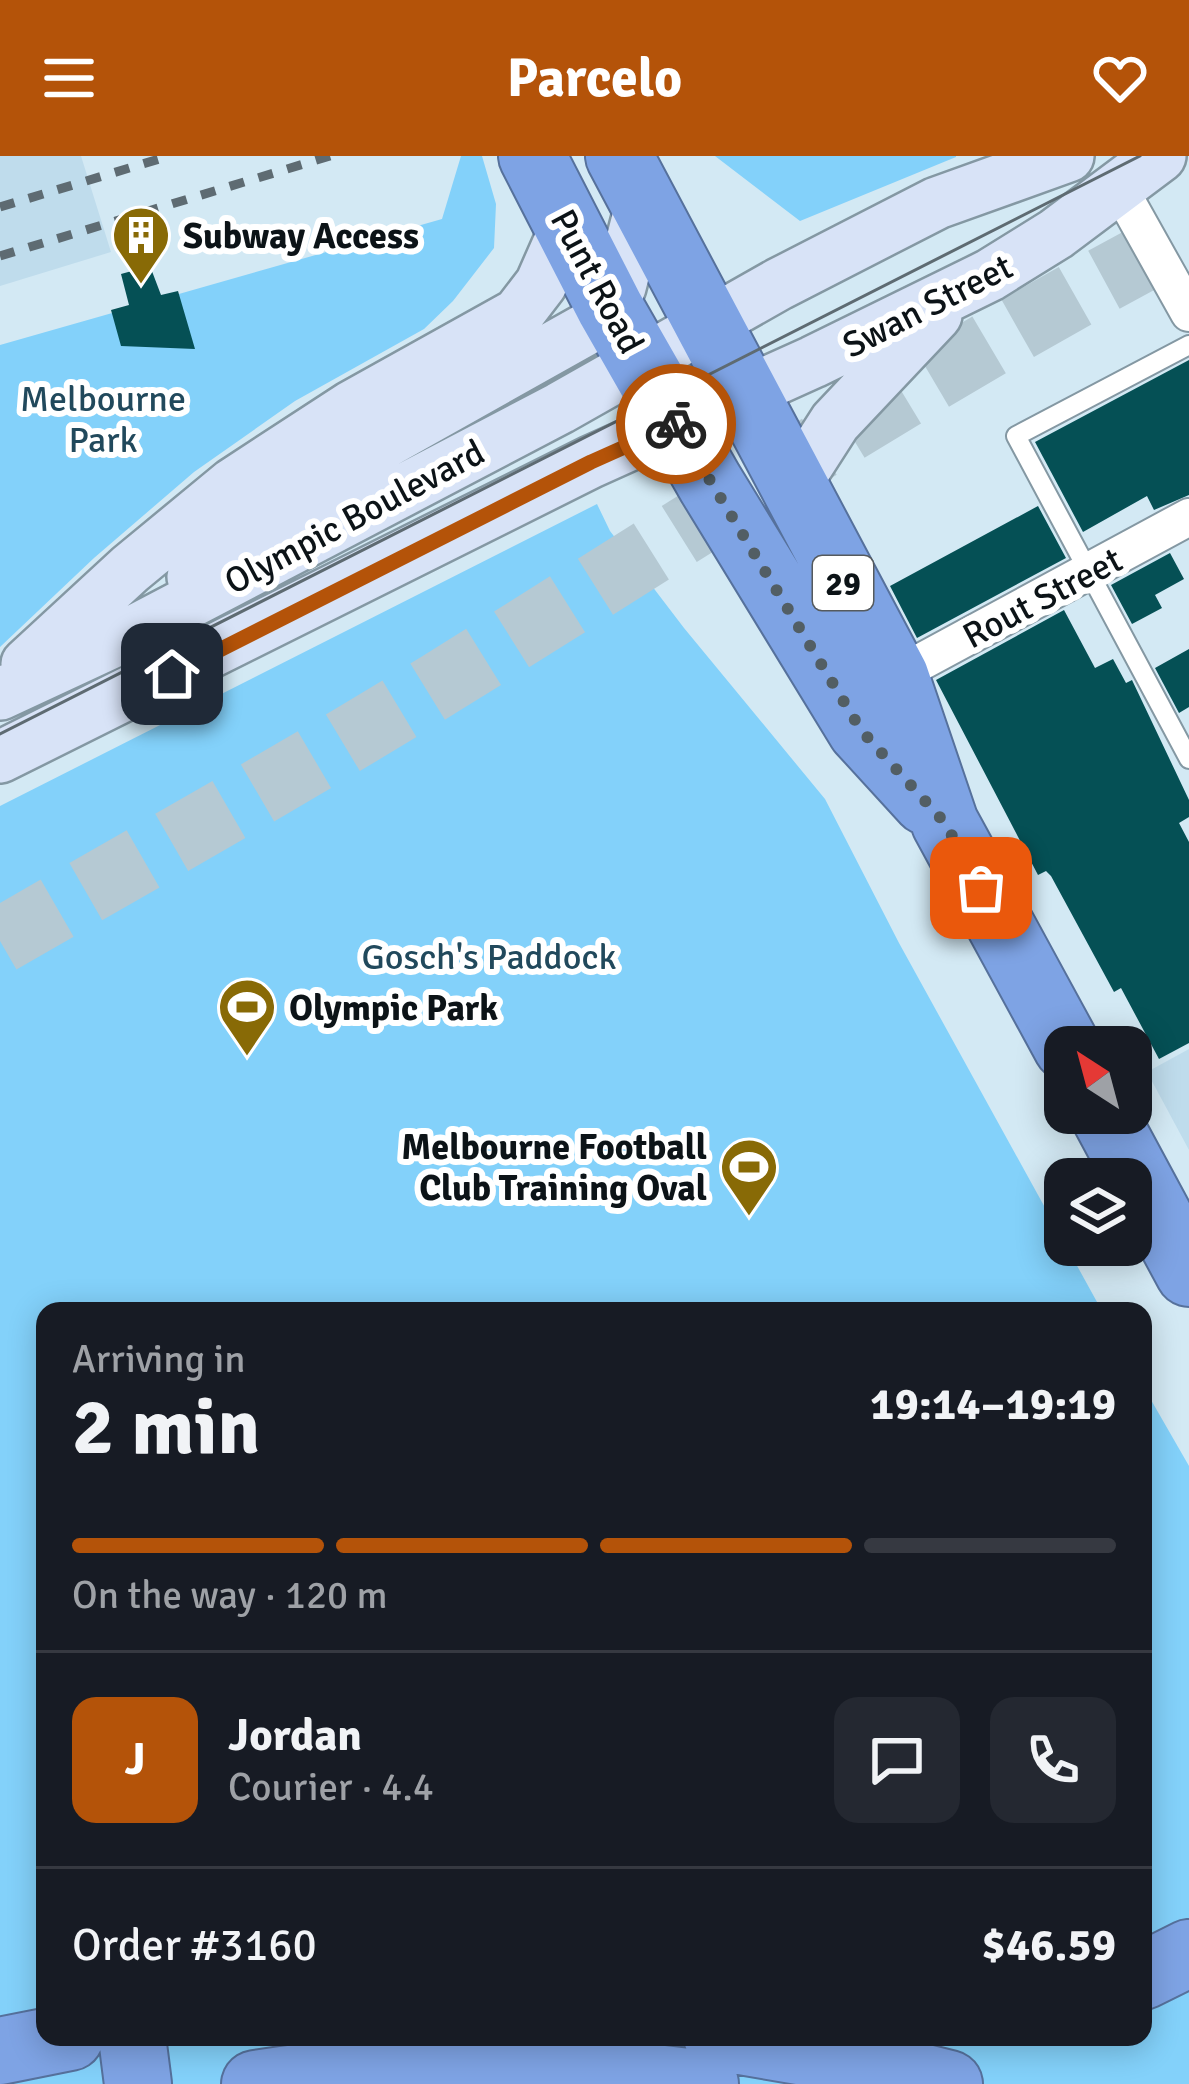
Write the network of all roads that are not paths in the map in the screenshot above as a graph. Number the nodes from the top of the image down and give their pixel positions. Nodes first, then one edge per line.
1 (532, 156) edge
2 (1068, 156) edge
3 (1160, 156) edge
4 (631, 179) edge
5 (1118, 185) junction
6 (567, 225) junction
7 (984, 278) junction
8 (1189, 313) edge
9 (707, 323) junction
10 (625, 335) junction
11 (1189, 345) edge
12 (744, 392) junction
13 (675, 422) junction
14 (792, 489) junction
15 (1189, 518) edge
16 (130, 569) junction
17 (1088, 571) junction
18 (125, 635) junction
19 (172, 674) junction
20 (895, 676) junction
21 (0, 691) edge
22 (0, 753) edge
23 (1189, 759) edge
24 (945, 823) junction
25 (1056, 1026) edge
26 (1114, 1134) edge
27 (1189, 1273) edge
28 (1189, 1953) edge
29 (1152, 1972) edge
30 (36, 2044) edge
31 (133, 2046) edge
32 (824, 2046) edge
33 (859, 2049) edge
34 (0, 2051) edge
35 (137, 2084) edge
36 (255, 2084) edge
37 (705, 2084) edge
38 (949, 2084) edge

1 - 6 highway, Punt Road / 29
2 - 9 main road
3 - 5 main road, Swan Street
4 - 9 highway, Punt Road / 29
4 - 10 main road
5 - 7 main road, Swan Street
5 - 8 street
6 - 10 highway, Punt Road / 29
6 - 16 main road
7 - 12 main road, Swan Street
7 - 14 main road
9 - 10 main road
9 - 12 highway, Punt Road / 29
10 - 13 highway, Punt Road / 29
10 - 18 main road, Olympic Boulevard
11 - 17 lane
12 - 13 main road, Swan Street
12 - 14 highway, Punt Road / 29
13 - 19 main road, Olympic Boulevard
13 - 24 highway, Punt Road / 29
14 - 20 highway, Punt Road / 29
15 - 17 street, Rout Street
16 - 18 main road
16 - 21 main road
17 - 20 street, Rout Street
17 - 23 lane
18 - 19 main road
18 - 21 main road, Olympic Boulevard
18 - 22 main road
19 - 22 main road, Olympic Boulevard
20 - 24 highway, Punt Road / 29
24 - 25 highway, Punt Road / 29
26 - 27 highway
28 - 29 highway
30 - 34 highway
31 - 35 highway
32 - 33 highway
33 - 38 highway
36 - 37 highway

